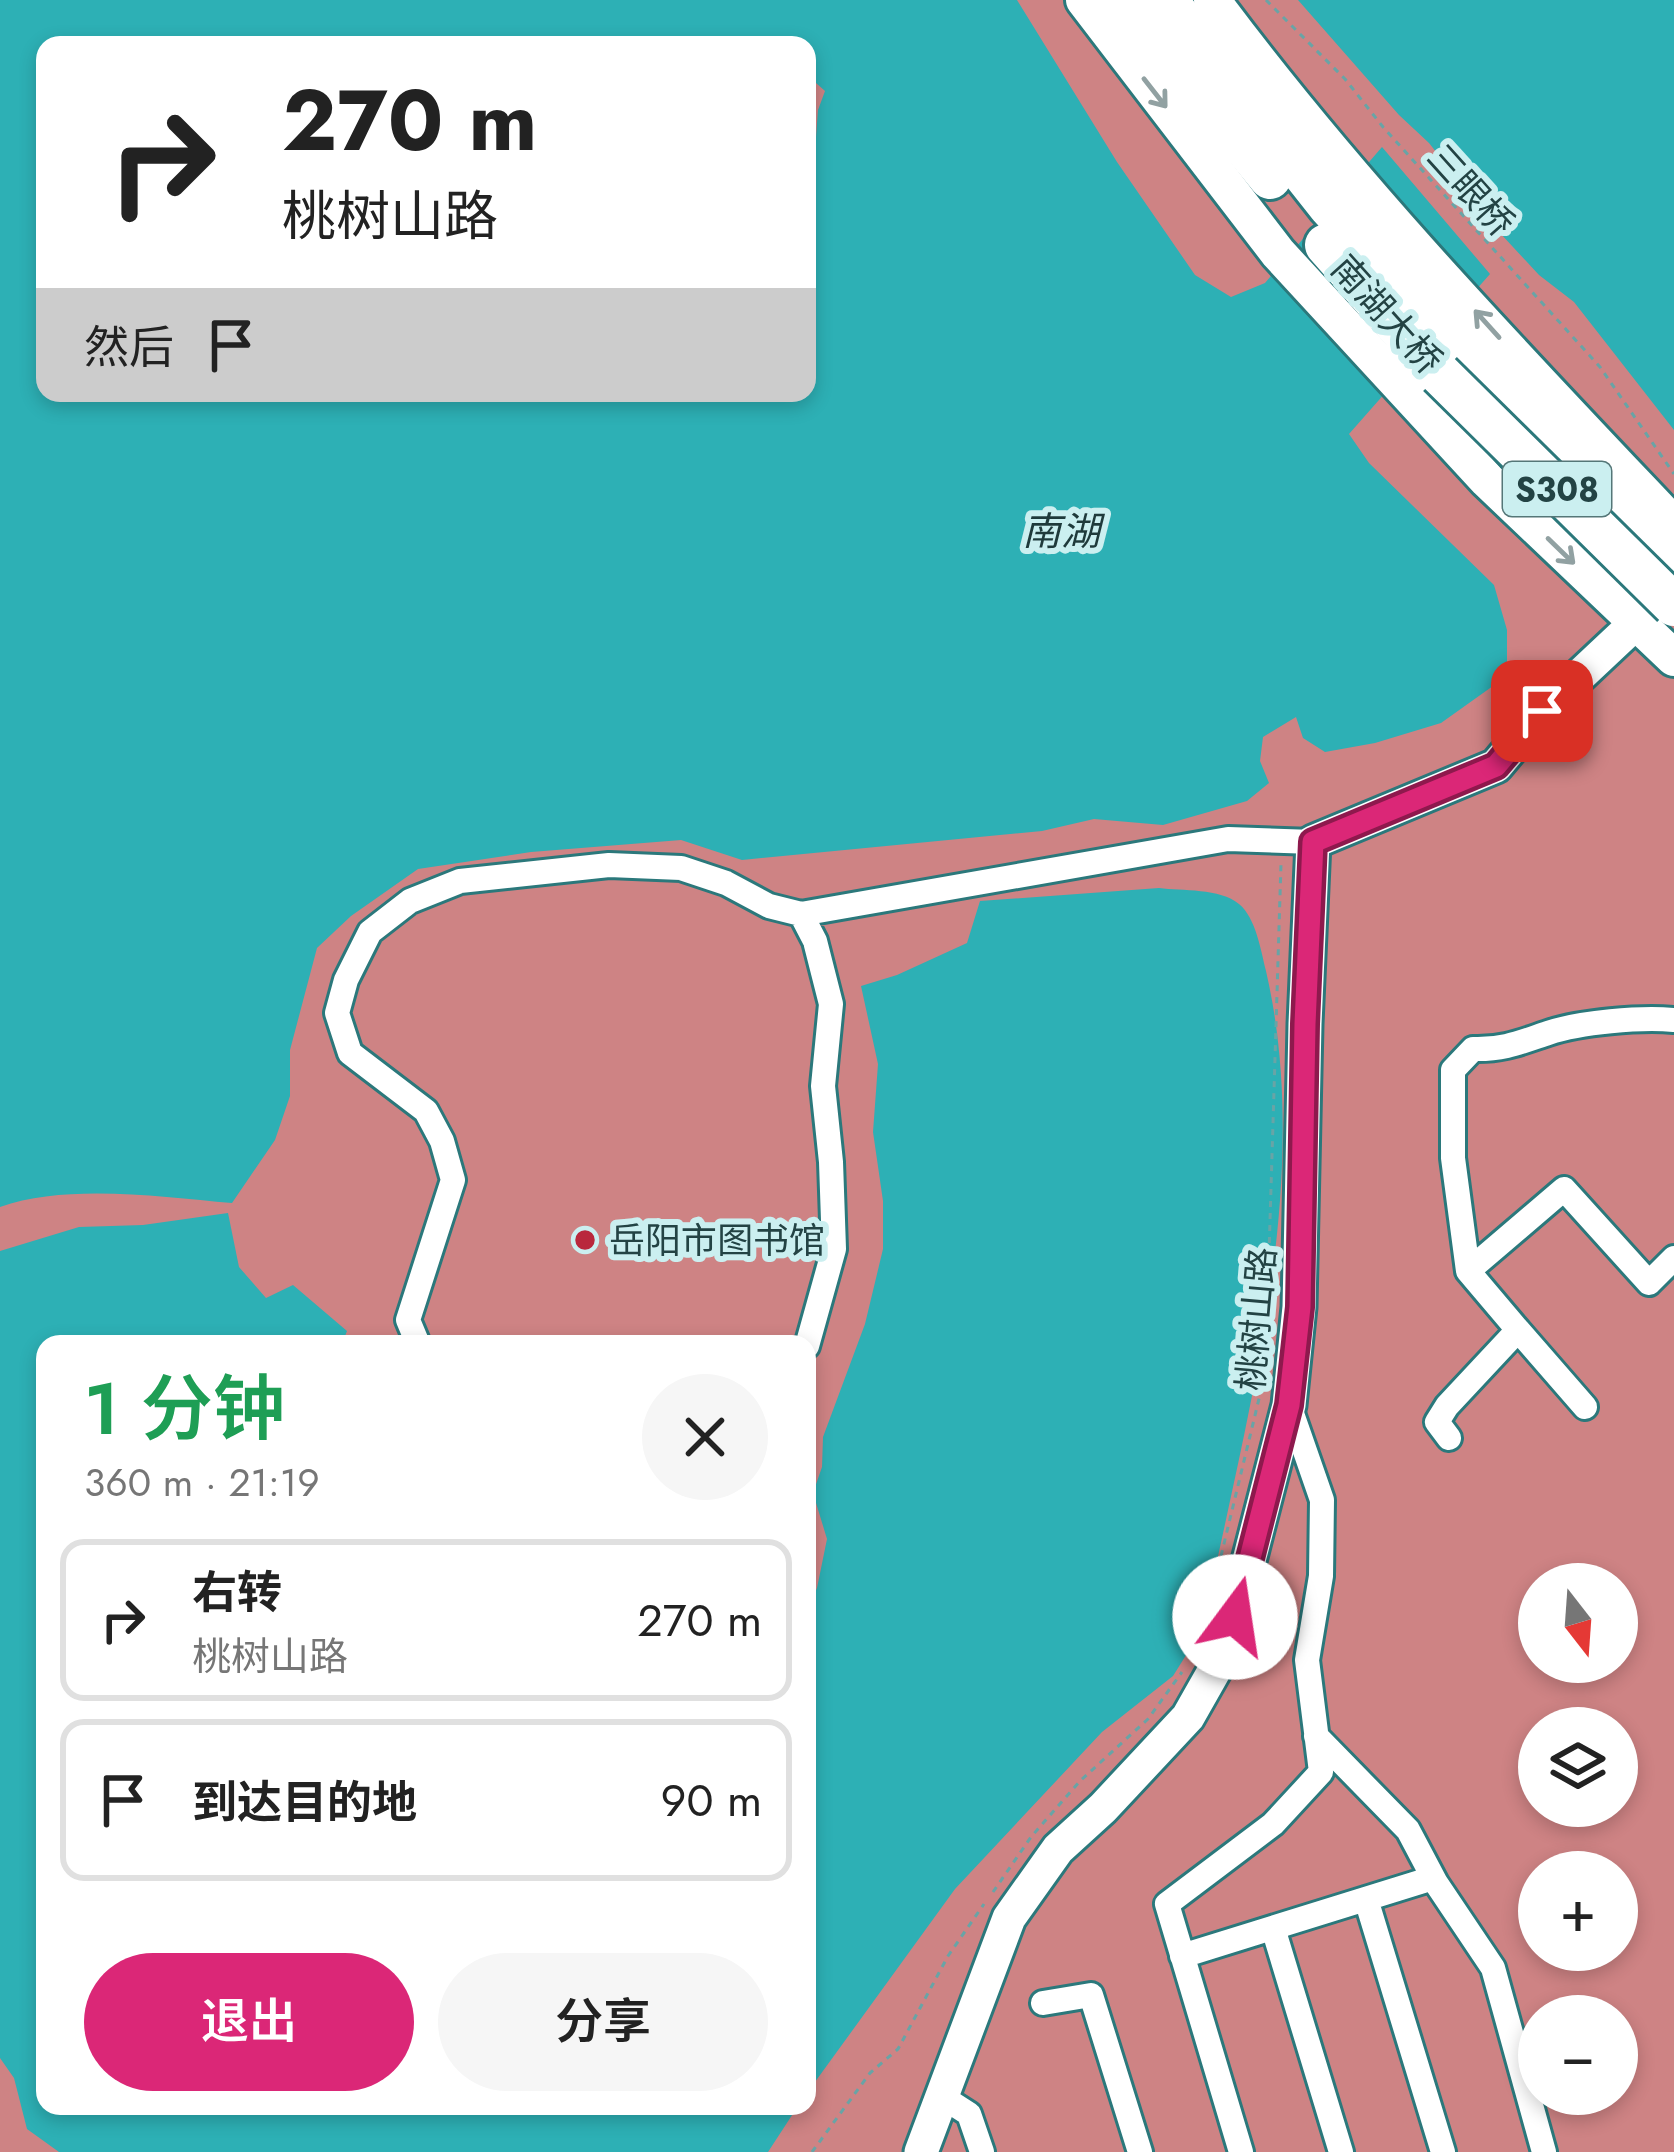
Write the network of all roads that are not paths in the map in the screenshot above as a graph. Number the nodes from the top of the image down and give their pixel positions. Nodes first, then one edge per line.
1 (1084, 0) edge
2 (1125, 0) edge
3 (1166, 0) edge
4 (1212, 0) edge
5 (1674, 525) edge
6 (1674, 570) edge
7 (1674, 585) edge
8 (1655, 614) edge
9 (1674, 658) edge
10 (1297, 841) junction
11 (801, 914) junction
12 (1674, 1020) edge
13 (1674, 1258) edge
14 (1468, 1271) junction
15 (1518, 1330) junction
16 (414, 1335) edge
17 (810, 1335) edge
18 (1289, 1405) junction
19 (1585, 1407) dead end
20 (1449, 1438) dead end
21 (1316, 1736) junction
22 (1433, 1878) junction
23 (1366, 1899) junction
24 (1274, 1928) junction
25 (1182, 1957) junction
26 (1043, 2003) dead end
27 (941, 2096) junction
28 (921, 2152) edge
29 (982, 2152) edge
30 (1140, 2152) edge
31 (1241, 2152) edge
32 (1341, 2152) edge
33 (1443, 2152) edge
34 (1544, 2152) edge

1 -> 8 main road
2 - 8 highway, 南湖大桥 / S308, bridge
3 - 6 highway, 南湖大桥 / S308
5 -> 4 main road
7 - 8 street
8 - 9 main road
8 - 10 street
10 - 11 street
10 - 18 street, 桃树山路
11 - 16 street
11 - 17 street
12 - 14 street
13 - 14 street
14 - 15 street
15 - 19 street
15 - 20 street
18 - 21 street
18 - 27 street, 桃树山路
21 - 22 street
21 - 25 street
22 - 23 street
22 - 34 street
23 - 24 street
23 - 33 street
24 - 25 street
24 - 32 street
25 - 31 street
26 - 30 street
27 - 28 street, 桃树山路
27 - 29 street

